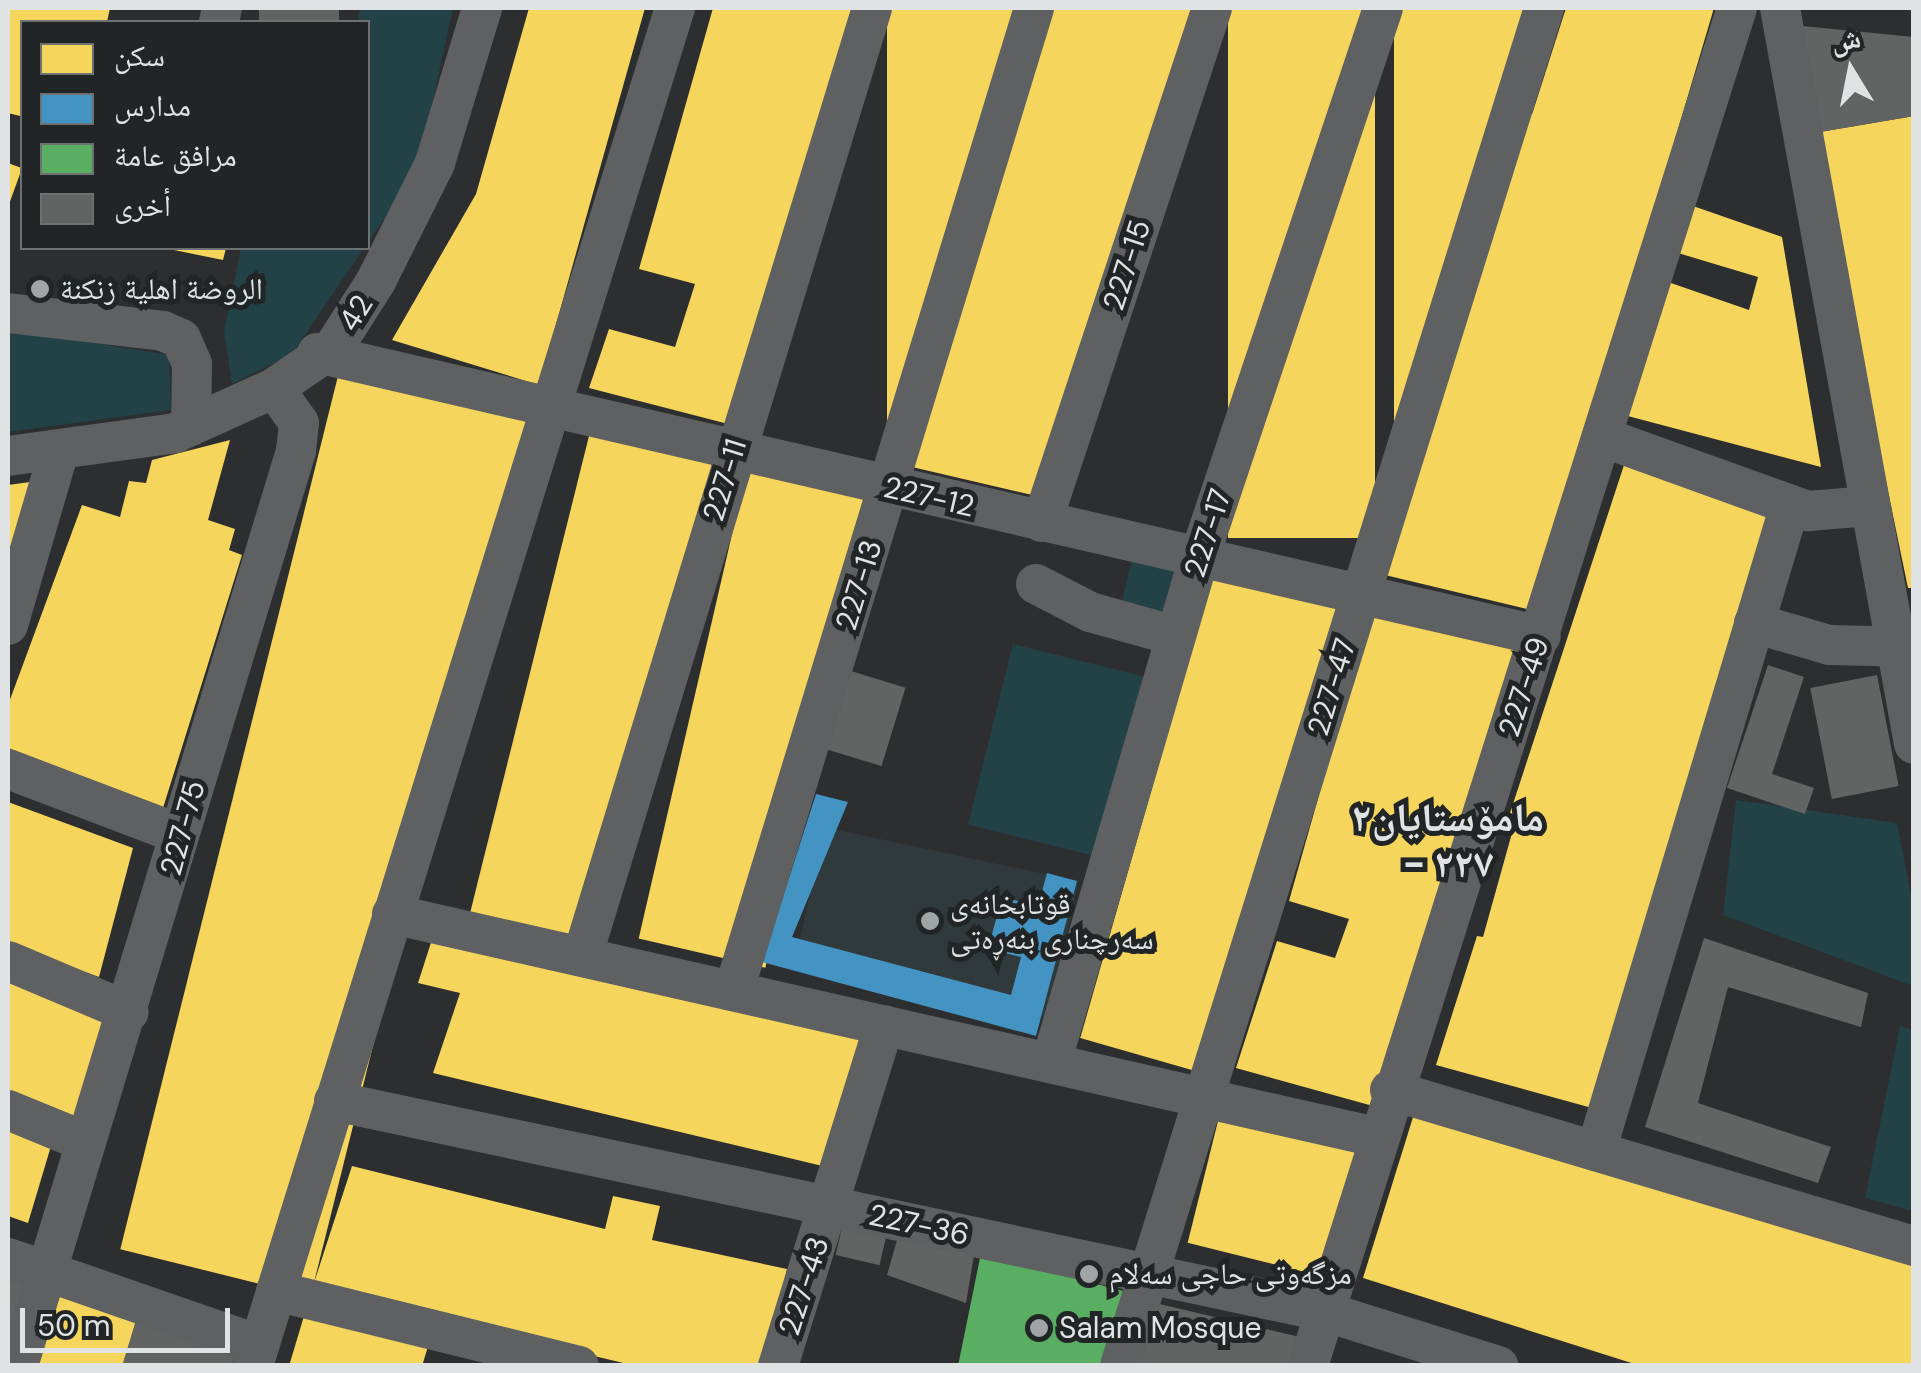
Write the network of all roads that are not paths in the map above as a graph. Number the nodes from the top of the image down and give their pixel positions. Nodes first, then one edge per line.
1 (482, 8) edge
2 (675, 8) edge
3 (872, 8) edge
4 (1034, 8) edge
5 (1212, 8) edge
6 (1382, 8) edge
7 (1544, 8) edge
8 (1737, 8) edge
9 (1780, 8) edge
10 (8, 313) edge
11 (317, 353) junction
12 (274, 388) junction
13 (550, 412) junction
14 (191, 426) junction
15 (1602, 437) junction
16 (59, 451) junction
17 (733, 452) junction
18 (8, 456) edge
19 (889, 488) junction
20 (1790, 505) junction
21 (1869, 506) junction
22 (1042, 522) junction
23 (1200, 558) junction
24 (1036, 584) dead end
25 (1362, 591) junction
26 (1754, 623) junction
27 (8, 625) edge
28 (1176, 636) junction
29 (1541, 636) junction
30 (1904, 649) edge
31 (1914, 744) edge
32 (8, 769) edge
33 (179, 834) junction
34 (392, 914) junction
35 (583, 954) junction
36 (8, 961) edge
37 (734, 990) junction
38 (129, 1012) junction
39 (884, 1025) junction
40 (1052, 1063) junction
41 (1390, 1090) junction
42 (1206, 1096) junction
43 (334, 1102) junction
44 (8, 1110) edge
45 (1376, 1137) junction
46 (86, 1142) junction
47 (1596, 1152) junction
48 (830, 1207) junction
49 (1914, 1246) edge
50 (26, 1265) edge
51 (1149, 1274) junction
52 (276, 1291) junction
53 (1322, 1311) junction
54 (444, 1350) edge
55 (256, 1355) edge
56 (18, 1366) edge
57 (580, 1366) edge
58 (778, 1366) edge
59 (1120, 1366) edge
60 (1308, 1366) edge
61 (1499, 1366) edge

1 - 11 street, 42
2 - 13 street
3 - 17 street, 227-11
4 - 19 street, 227-13
5 - 22 street, 227-15
6 - 23 street, 227-17
7 - 25 street, 227-47
8 - 15 street, 227-49
9 - 21 street
10 - 14 street
11 - 12 street, 42
11 - 13 street, 227-12
12 - 14 street, 42
12 - 33 street, 227-75
13 - 17 street, 227-12
13 - 34 street
14 - 16 street, 42
15 - 20 street
15 - 29 street, 227-49
16 - 18 street, 42
16 - 27 street
17 - 19 street, 227-12
17 - 35 street, 227-11
19 - 22 street, 227-12
19 - 37 street, 227-13
20 - 21 street
20 - 26 street
21 - 30 street
22 - 23 street, 227-12
23 - 25 street, 227-12
23 - 28 street, 227-17
24 - 28 street
25 - 29 street, 227-12
25 - 42 street, 227-47
26 - 30 street
26 - 47 street
28 - 40 street, 227-17
29 - 41 street, 227-49
30 - 31 street
32 - 33 street
33 - 38 street, 227-75
34 - 35 street
34 - 43 street
35 - 37 street
36 - 38 street
37 - 39 street
38 - 46 street, 227-75
39 - 40 street
39 - 48 street, 227-43
40 - 42 street
41 - 45 street, 227-49
41 - 47 street
42 - 45 street
42 - 51 street, 227-47
43 - 48 street, 227-36
43 - 52 street
44 - 46 street
45 - 53 street, 227-49
46 - 50 street, 227-75
47 - 49 street
48 - 51 street, 227-36
48 - 58 street, 227-43
50 - 55 street
50 - 56 street, 227-75
51 - 53 street, 227-36
51 - 59 street, 227-47
52 - 54 street
52 - 55 street
53 - 60 street, 227-49
53 - 61 street, 227-36
54 - 57 street

